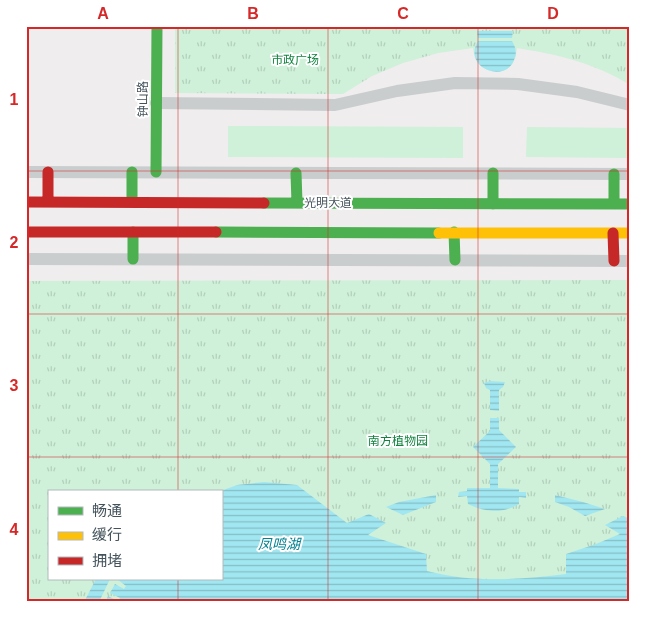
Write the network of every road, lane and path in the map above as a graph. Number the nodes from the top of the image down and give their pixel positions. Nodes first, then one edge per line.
1 (157, 26) edge
2 (156, 103) junction
3 (630, 105) edge
4 (26, 172) edge
5 (48, 172) junction
6 (132, 172) junction
7 (156, 172) junction
8 (296, 173) junction
9 (492, 173) junction
10 (614, 174) junction
11 (630, 174) edge
12 (26, 202) edge
13 (48, 202) junction
14 (132, 202) junction
15 (297, 203) junction
16 (493, 204) junction
17 (614, 204) junction
18 (630, 204) edge
19 (26, 232) edge
20 (133, 232) junction
21 (454, 232) junction
22 (613, 232) junction
23 (630, 232) edge
24 (26, 259) edge
25 (133, 259) junction
26 (454, 260) junction
27 (614, 261) junction
28 (630, 261) edge

1 - 2 main road, 钟山路
2 - 3 street
2 - 7 main road, 钟山路
4 - 5 street
5 - 6 street
5 - 13 main road
6 - 7 street
6 - 14 main road
7 - 8 street
8 - 9 street
8 - 15 main road
9 - 10 street
9 - 16 main road
10 - 11 street
10 - 17 main road
12 - 13 main road, 光明大道
13 - 14 main road, 光明大道
14 - 15 main road, 光明大道
15 - 16 main road, 光明大道
16 - 17 main road, 光明大道
17 - 18 main road, 光明大道
19 - 20 main road
20 - 21 main road
20 - 25 main road
21 - 22 main road
21 - 26 main road
22 - 23 main road
22 - 27 main road
24 - 25 street
25 - 26 street
26 - 27 street
27 - 28 street

